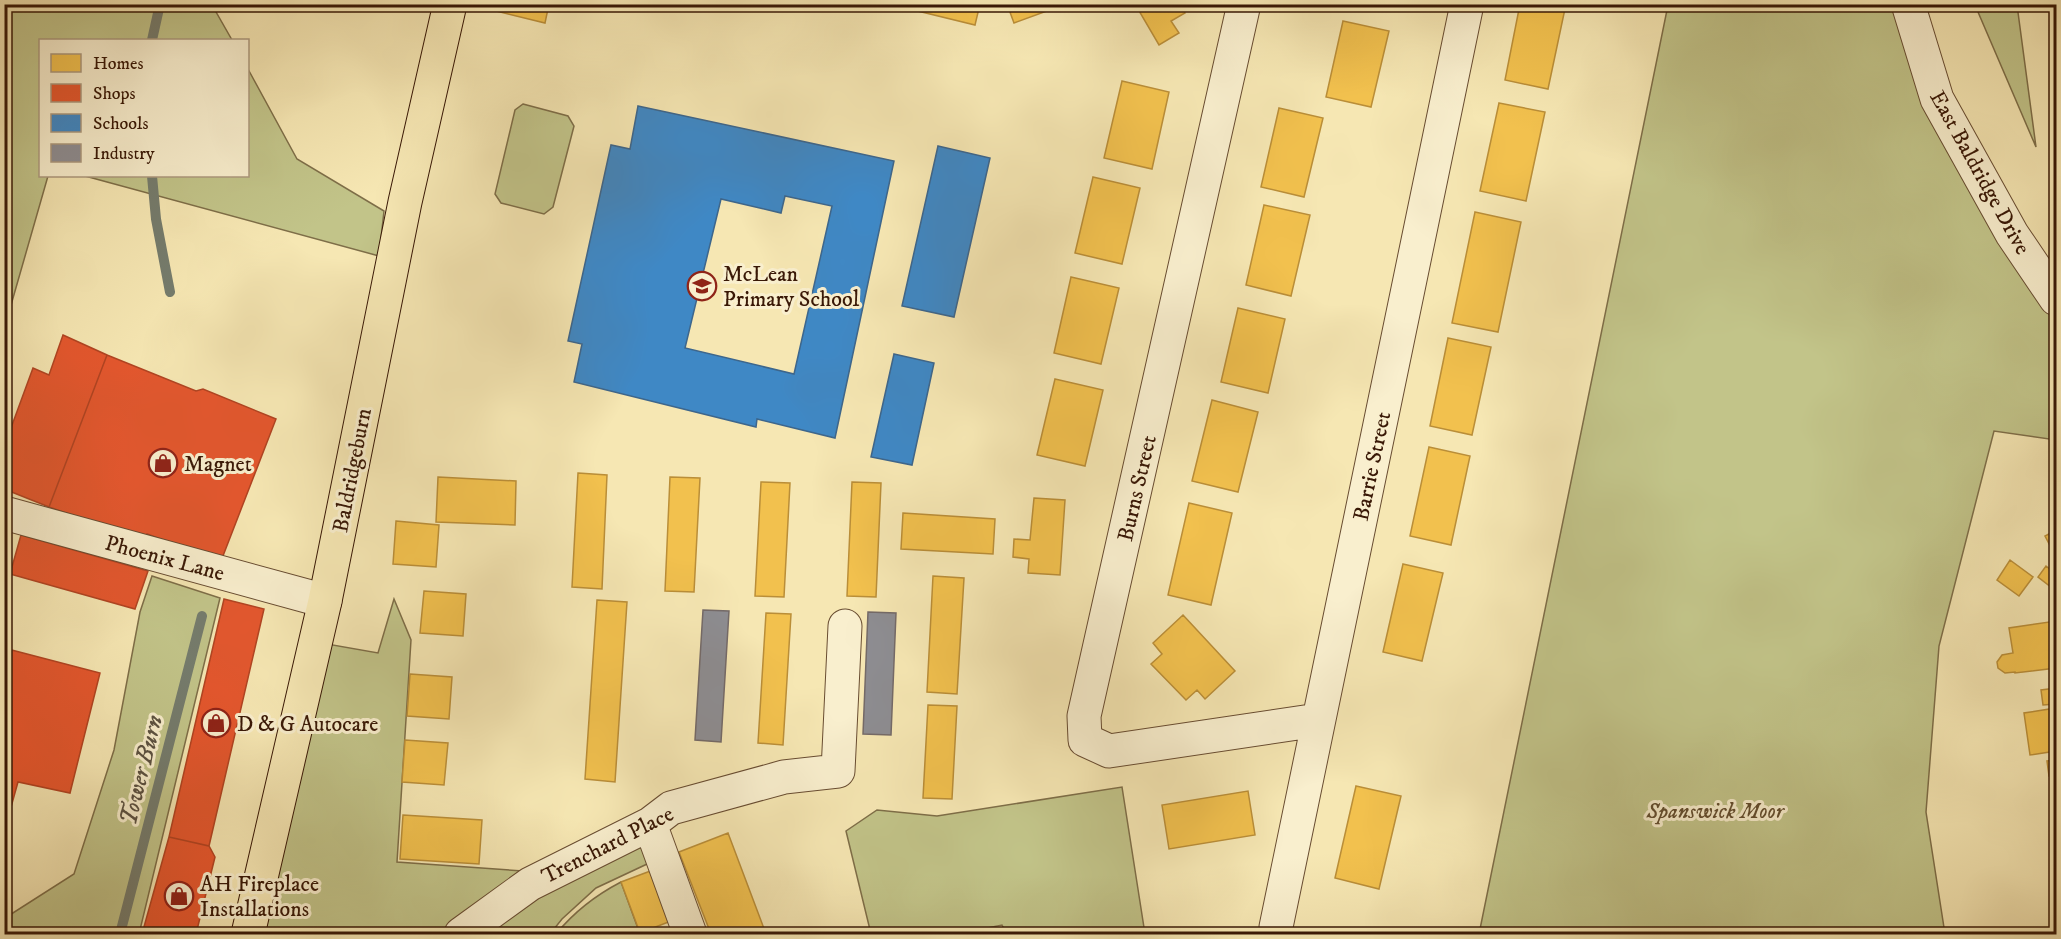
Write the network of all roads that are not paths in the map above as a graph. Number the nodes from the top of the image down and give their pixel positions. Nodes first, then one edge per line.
1 (450, 4) edge
2 (1244, 4) edge
3 (1467, 4) edge
4 (1908, 4) edge
5 (2056, 298) edge
6 (4, 513) edge
7 (325, 601) junction
8 (845, 626) dead end
9 (1318, 720) junction
10 (650, 824) junction
11 (1276, 927) dead end
12 (248, 934) edge
13 (461, 934) edge
14 (690, 934) edge

1 - 7 main road, Baldridgeburn
2 - 9 street, Burns Street
3 - 9 street, Barrie Street
4 - 5 street, East Baldridge Drive
6 - 7 street, Phoenix Lane
7 - 12 main road, Baldridgeburn
8 - 10 street, Trenchard Place
9 - 11 street, Barrie Street
10 - 13 street, Trenchard Place
10 - 14 street

